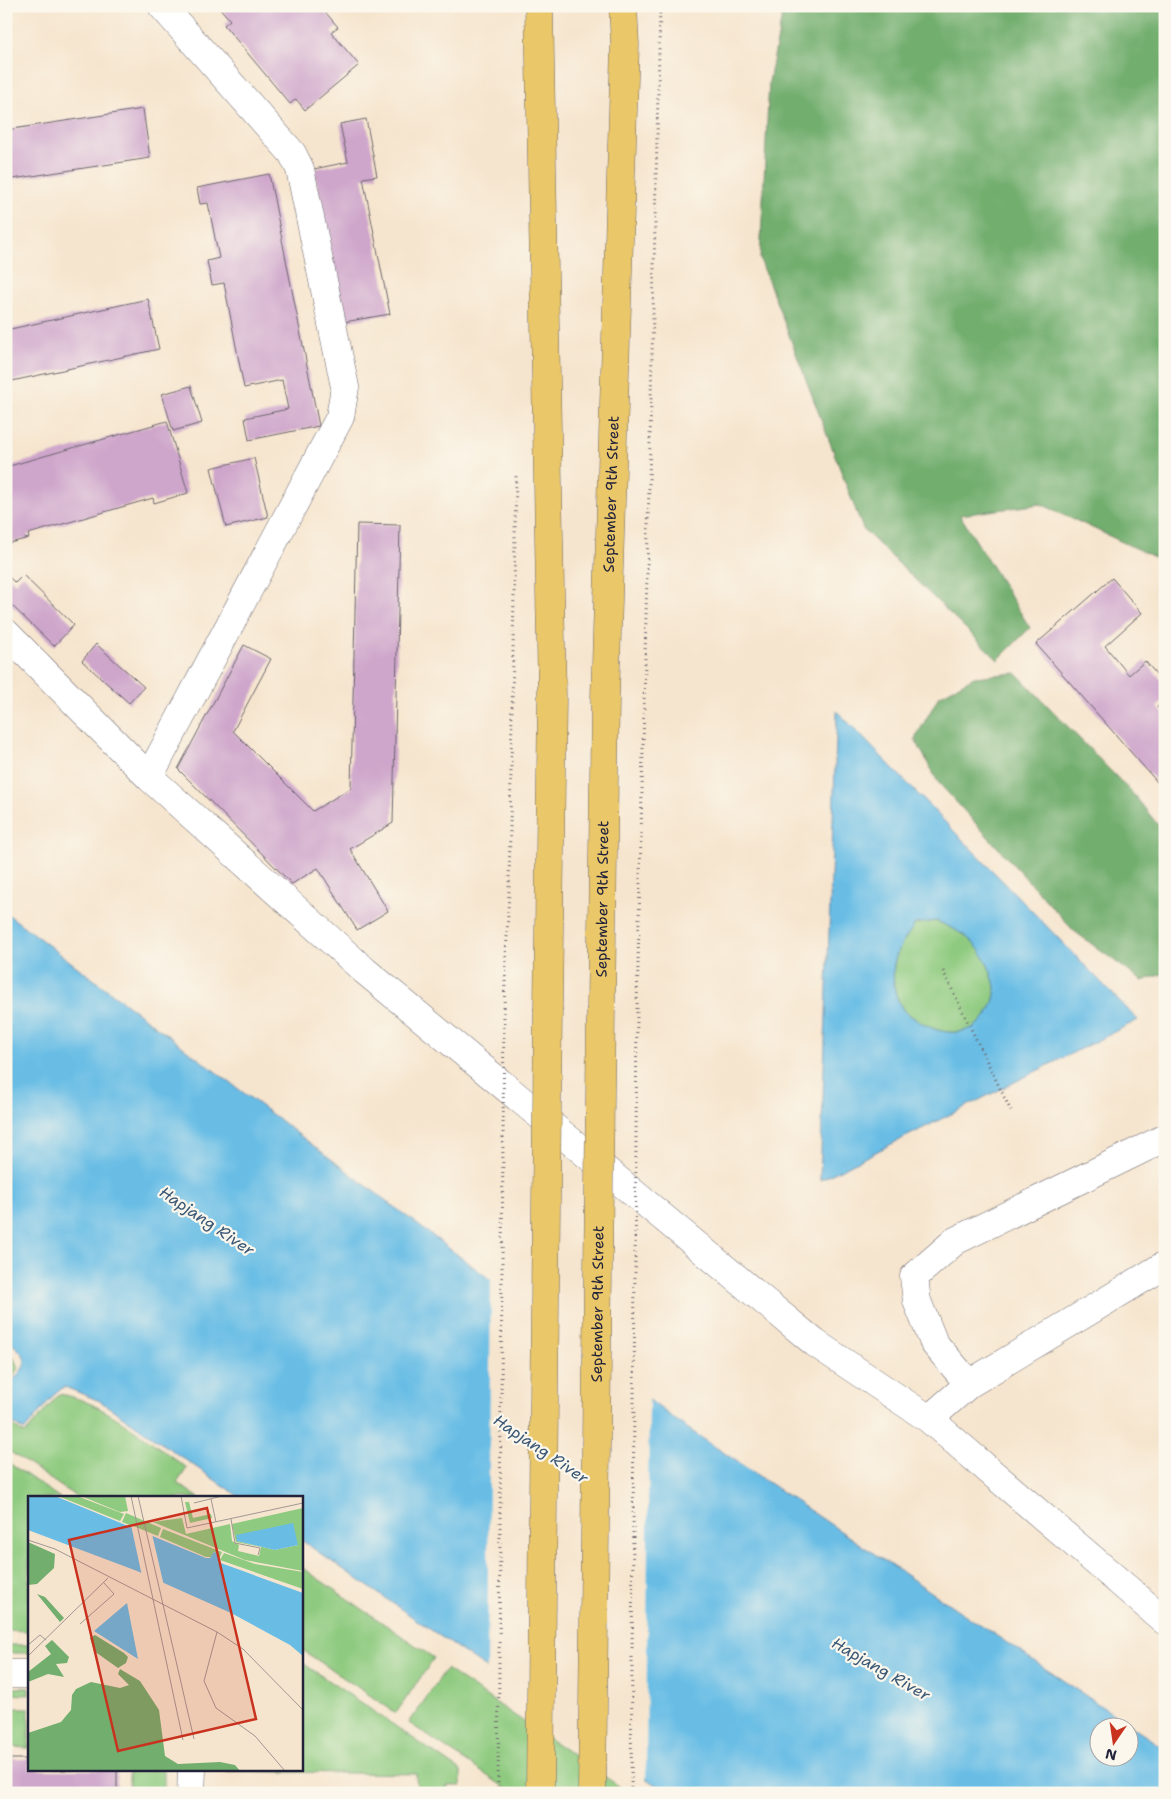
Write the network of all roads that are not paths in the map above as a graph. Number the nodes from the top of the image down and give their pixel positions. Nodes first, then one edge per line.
1 (162, 6) edge
2 (538, 6) edge
3 (623, 6) edge
4 (6, 633) edge
5 (150, 778) junction
6 (1165, 1138) edge
7 (1165, 1264) edge
8 (969, 1384) junction
9 (929, 1419) junction
10 (1165, 1621) edge
11 (6, 1674) edge
12 (28, 1674) edge
13 (192, 1772) edge
14 (191, 1793) edge
15 (540, 1793) edge
16 (592, 1793) edge

1 - 5 street
2 - 15 highway, bridge
3 - 16 highway, September 9th Street, bridge
4 - 5 street
5 - 9 street
6 - 8 street
7 - 8 street
8 - 9 street
9 - 10 street
11 - 12 street
13 - 14 street

